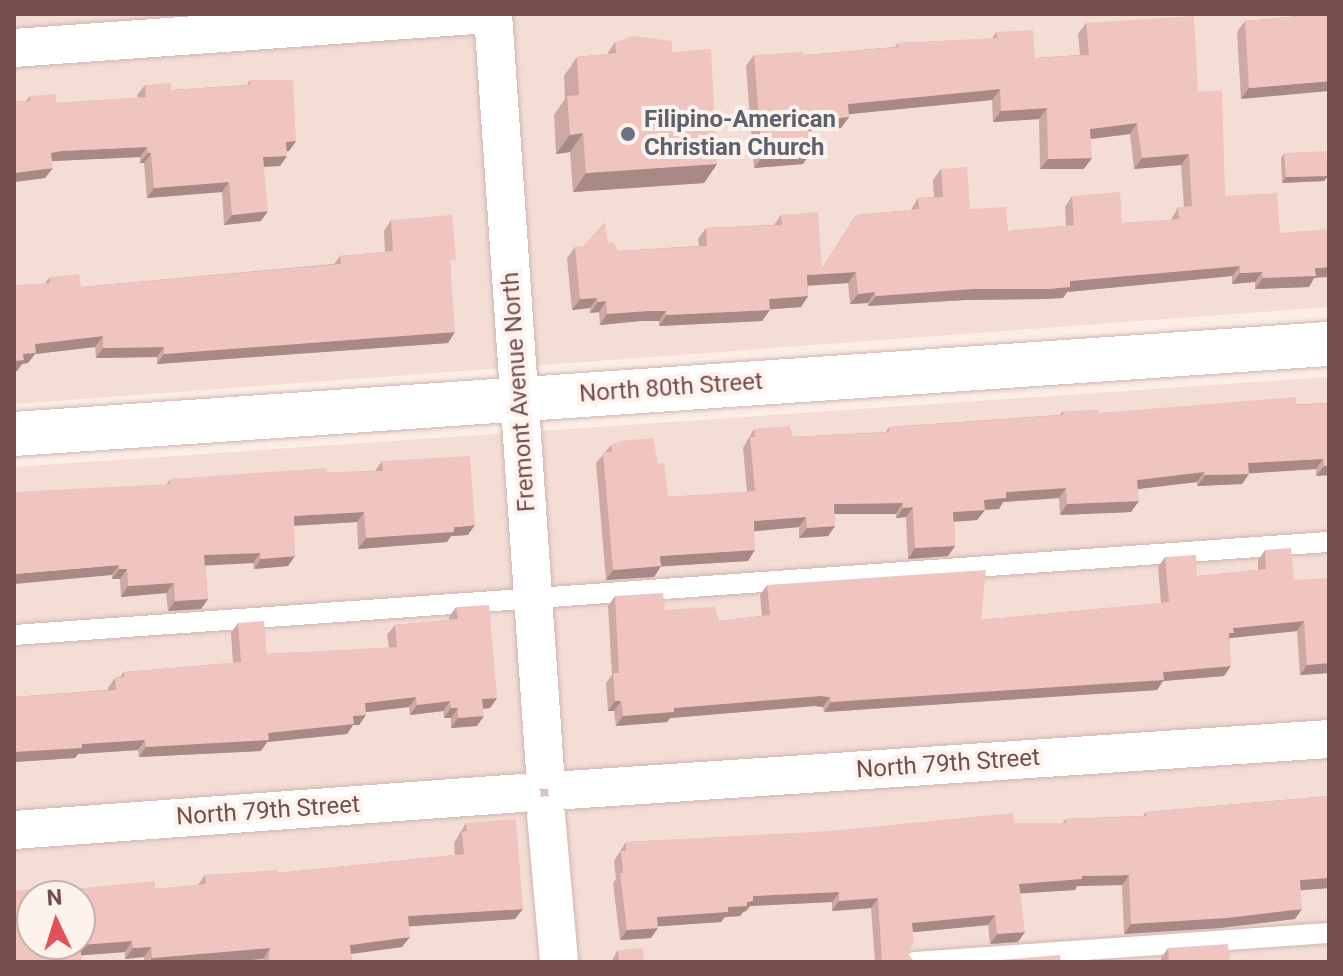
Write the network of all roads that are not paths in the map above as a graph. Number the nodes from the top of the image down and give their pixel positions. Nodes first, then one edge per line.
1 (493, 14) edge
2 (14, 48) edge
3 (1329, 344) edge
4 (520, 398) junction
5 (14, 434) edge
6 (1329, 542) edge
7 (533, 597) junction
8 (14, 635) edge
9 (1329, 739) edge
10 (545, 792) junction
11 (14, 830) edge
12 (1329, 933) edge
13 (559, 962) edge
14 (914, 962) edge

1 - 2 street
1 - 4 street, Fremont Avenue North
3 - 4 street, North 80th Street
4 - 5 street, North 80th Street
4 - 7 street, Fremont Avenue North
6 - 7 lane
7 - 8 lane
7 - 10 street, Fremont Avenue North
9 - 10 street, North 79th Street
10 - 11 street, North 79th Street
10 - 13 street, Fremont Avenue North
12 - 14 lane

